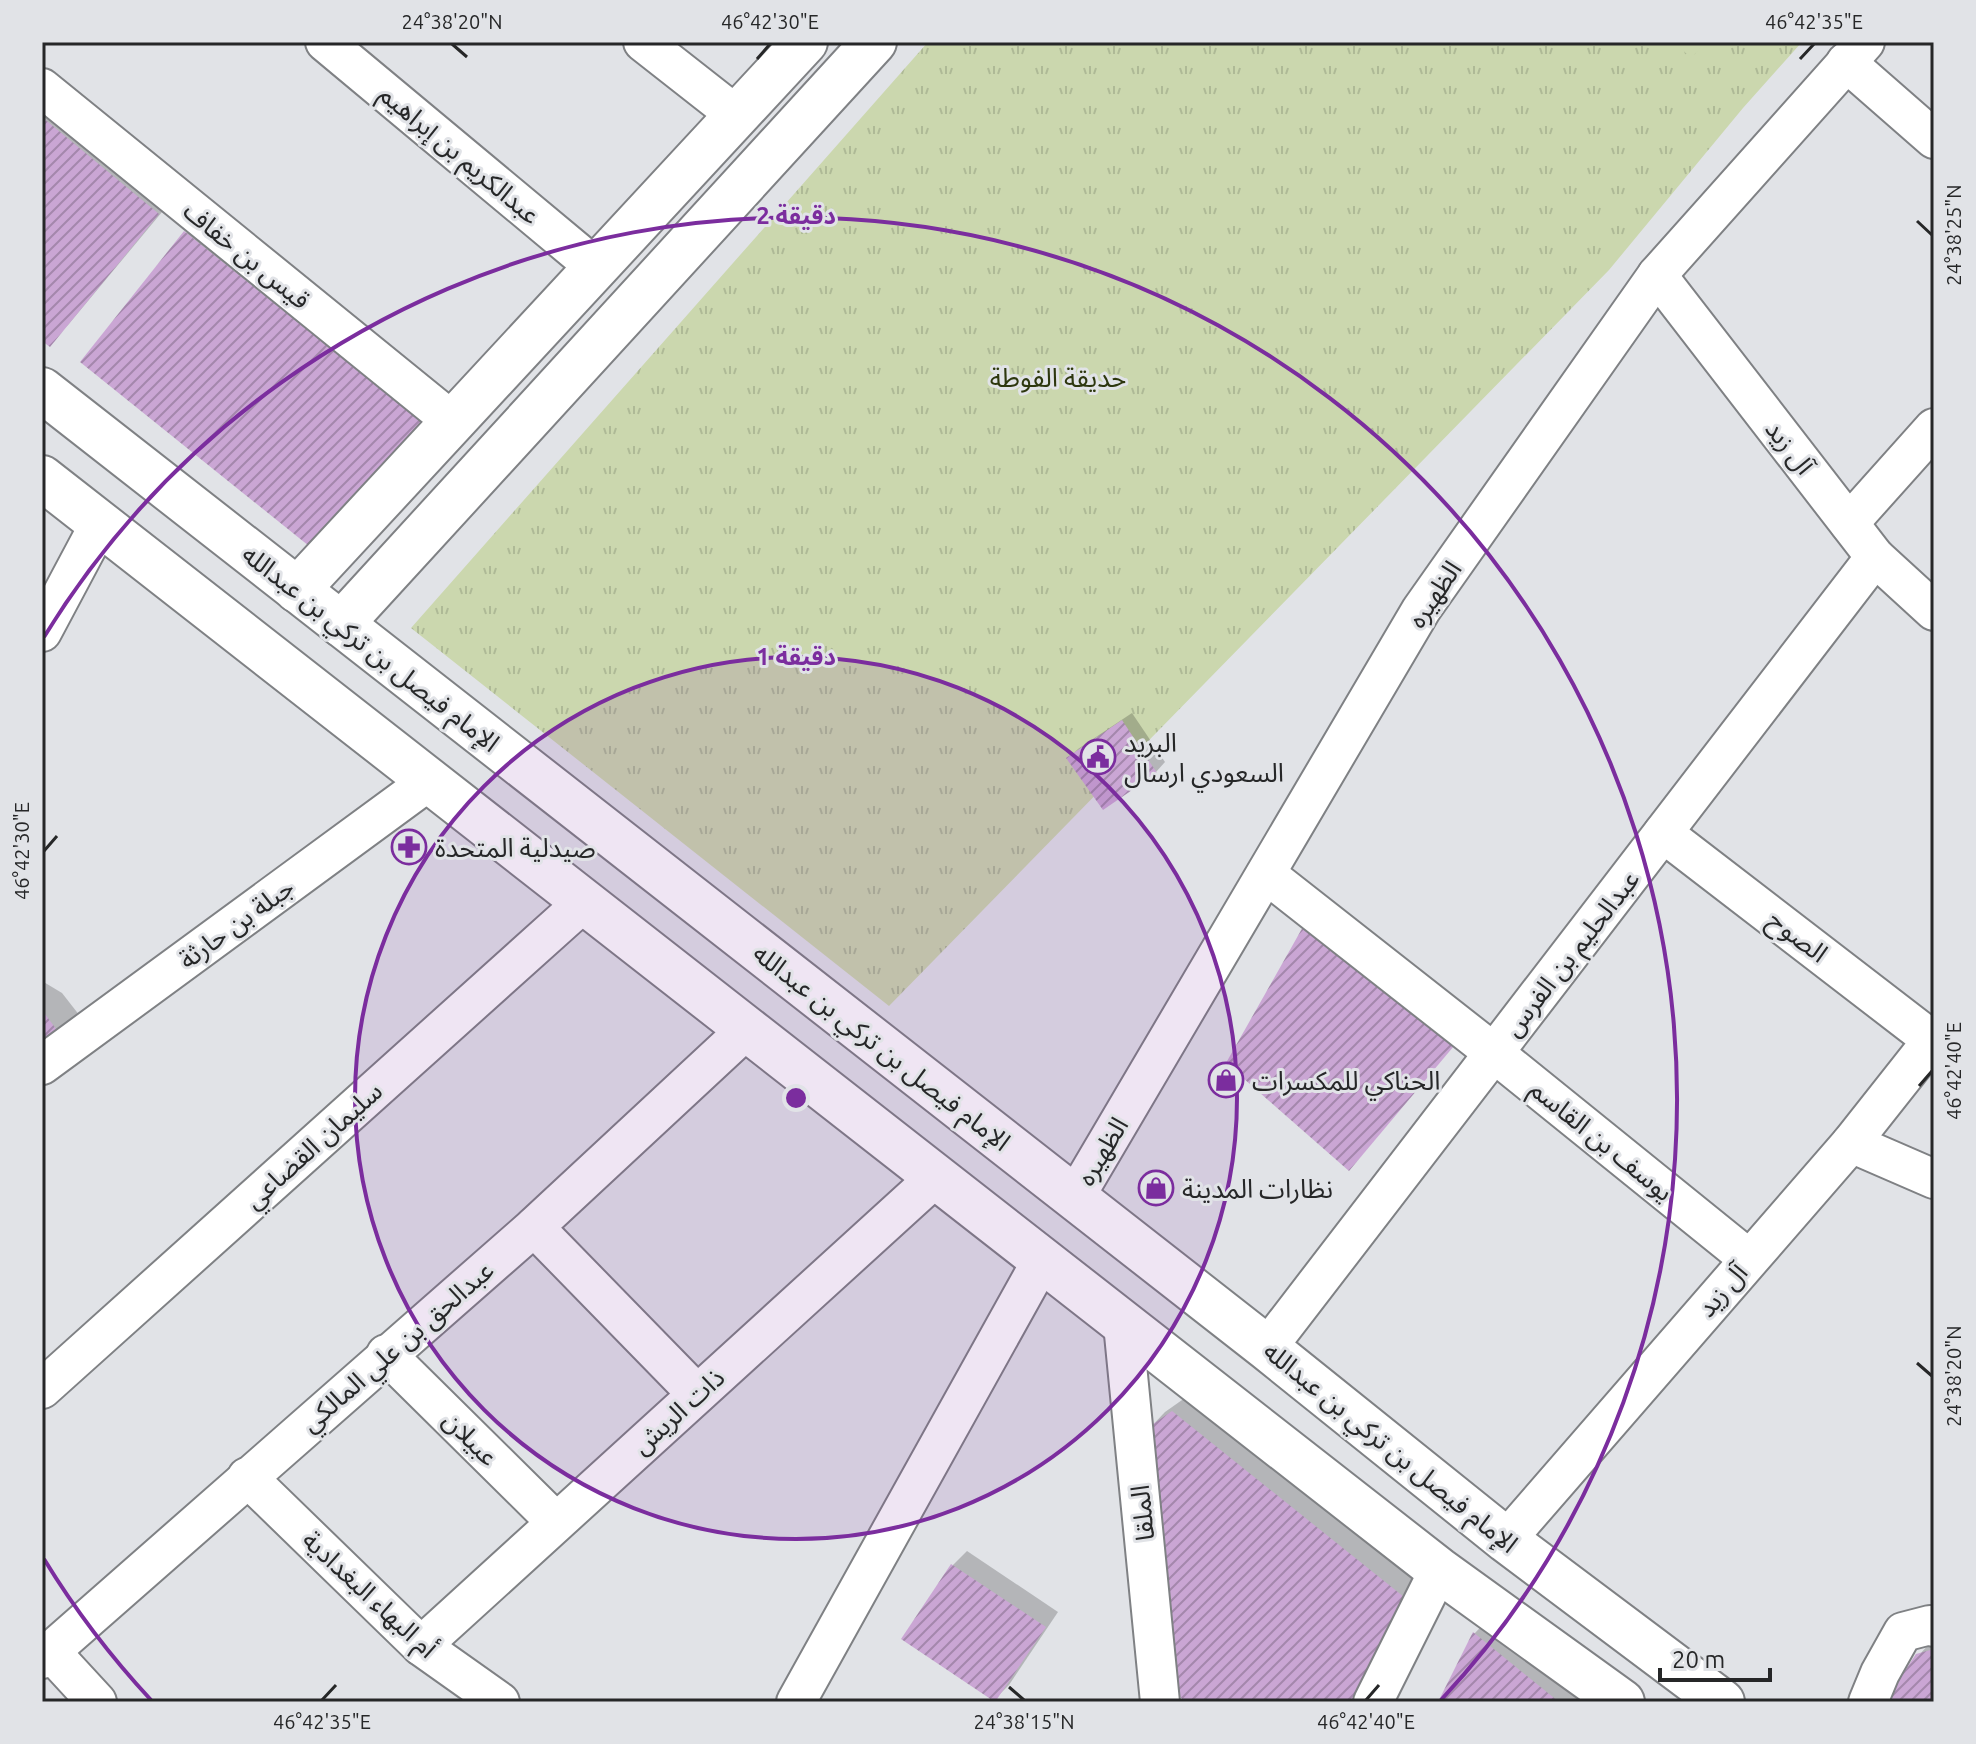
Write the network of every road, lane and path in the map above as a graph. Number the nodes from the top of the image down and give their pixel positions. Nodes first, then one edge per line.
1 (325, 42) edge
2 (643, 42) edge
3 (874, 42) edge
4 (799, 48) edge
5 (1855, 52) edge
6 (42, 88) edge
7 (821, 100) junction
8 (736, 115) junction
9 (1934, 139) edge
10 (595, 267) junction
11 (1657, 275) junction
12 (42, 390) edge
13 (452, 421) junction
14 (1934, 428) edge
15 (42, 478) edge
16 (100, 523) junction
17 (1849, 523) junction
18 (1875, 557) junction
19 (297, 590) junction
20 (1934, 611) edge
21 (341, 624) junction
22 (42, 632) edge
23 (429, 781) junction
24 (1663, 833) junction
25 (1266, 874) junction
26 (584, 902) junction
27 (747, 1029) junction
28 (1933, 1039) edge
29 (1494, 1053) junction
30 (42, 1065) edge
31 (1851, 1143) junction
32 (936, 1177) junction
33 (1934, 1179) edge
34 (1075, 1197) junction
35 (534, 1227) junction
36 (1749, 1259) junction
37 (1042, 1260) junction
38 (1123, 1324) junction
39 (1267, 1348) junction
40 (386, 1354) junction
41 (42, 1389) edge
42 (697, 1394) junction
43 (247, 1477) junction
44 (556, 1522) junction
45 (1506, 1540) junction
46 (1439, 1570) junction
47 (1934, 1627) edge
48 (421, 1646) junction
49 (46, 1655) edge
50 (97, 1702) edge
51 (500, 1702) edge
52 (796, 1702) edge
53 (1160, 1702) edge
54 (1373, 1702) edge
55 (1622, 1702) edge
56 (1722, 1702) edge
57 (1868, 1702) edge

1 - 10 street, عبدالكريم بن إبراهيم
2 - 8 street
3 - 7 main road
4 - 7 main road
4 - 8 main road
5 - 9 street
5 - 11 street, الظهيره
6 - 13 street, قيس بن خفاف
7 - 21 main road
8 - 10 main road
10 - 13 main road
11 - 17 street, آل زيد
11 - 25 street, الظهيره
12 - 19 main road, الإمام فيصل بن تركي بن عبدالله
13 - 19 main road
14 - 17 street
15 - 16 main road
16 - 22 street
16 - 23 main road
17 - 18 street, آل زيد
18 - 20 street, آل زيد
18 - 24 street, عبدالحليم بن الفرس
19 - 21 main road, الإمام فيصل بن تركي بن عبدالله
21 - 34 main road, الإمام فيصل بن تركي بن عبدالله
23 - 26 main road
23 - 30 street, جبلة بن حارثة
24 - 28 street, الصوح
24 - 29 street, عبدالحليم بن الفرس
25 - 29 street, يوسف بن القاسم
25 - 34 street, الظهيره
26 - 27 main road
26 - 41 street, سليمان القضاعي
27 - 32 main road
27 - 35 street, عبدالحق بن علي المالكي
28 - 31 street, آل زيد
29 - 36 street, يوسف بن القاسم
29 - 39 street, عبدالحليم بن الفرس
31 - 33 street
31 - 36 street, آل زيد
32 - 37 main road
32 - 42 street, ذات الريش
34 - 39 main road, الإمام فيصل بن تركي بن عبدالله
35 - 40 street, عبدالحق بن علي المالكي
35 - 42 street
36 - 45 street, آل زيد
37 - 38 main road
37 - 52 street
38 - 46 main road
38 - 53 street, الملقا
39 - 45 main road, الإمام فيصل بن تركي بن عبدالله
40 - 43 street, عبدالحق بن علي المالكي
40 - 44 street, عبيلان
42 - 44 street, ذات الريش
43 - 48 street, أم البهاء البغدادية
43 - 49 street, عبدالحق بن علي المالكي
44 - 48 street, ذات الريش
45 - 56 main road, الإمام فيصل بن تركي بن عبدالله
46 - 54 street
46 - 55 main road
47 - 57 street
48 - 51 street, أم البهاء البغدادية
49 - 50 street

